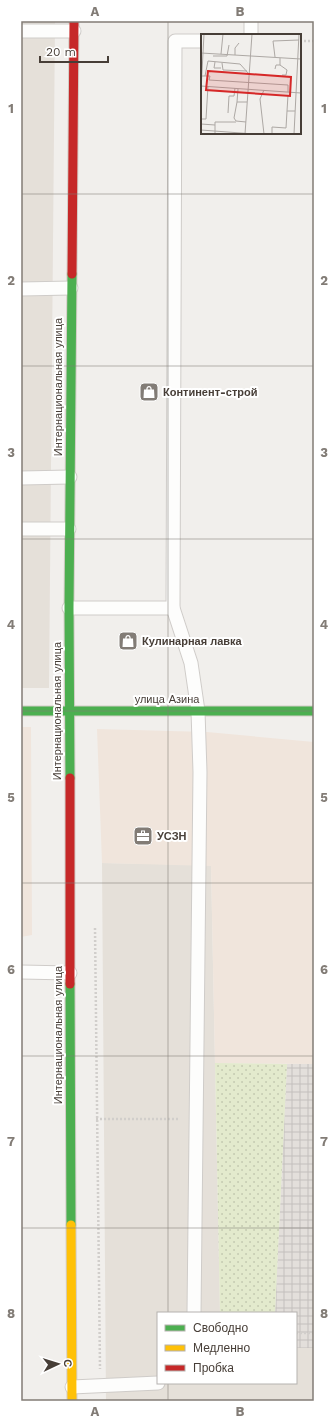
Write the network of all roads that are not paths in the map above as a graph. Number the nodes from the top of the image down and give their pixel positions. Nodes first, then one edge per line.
1 (251, 21) edge
2 (74, 26) edge
3 (21, 30) edge
4 (252, 34) edge
5 (201, 41) edge
6 (71, 288) junction
7 (21, 289) edge
8 (70, 477) junction
9 (21, 478) edge
10 (21, 529) edge
11 (69, 530) junction
12 (69, 608) junction
13 (173, 608) junction
14 (21, 711) edge
15 (69, 711) junction
16 (198, 711) junction
17 (314, 711) edge
18 (21, 972) edge
19 (70, 973) junction
20 (194, 1312) edge
21 (157, 1383) edge
22 (72, 1387) junction
23 (72, 1401) edge

1 - 4 lane
2 - 3 lane
2 - 6 street, Интернациональная улица
5 - 13 lane
6 - 7 lane
6 - 8 street, Интернациональная улица
8 - 9 lane
8 - 11 street, Интернациональная улица
10 - 11 lane
11 - 12 street, Интернациональная улица
12 - 13 lane
12 - 15 street, Интернациональная улица
13 - 16 lane
14 - 15 street, улица Азина
15 - 16 street, улица Азина
15 - 19 street, Интернациональная улица
16 - 17 street, улица Азина
16 - 20 lane
18 - 19 lane
19 - 22 street, Интернациональная улица
21 - 22 lane
22 - 23 street, Интернациональная улица

